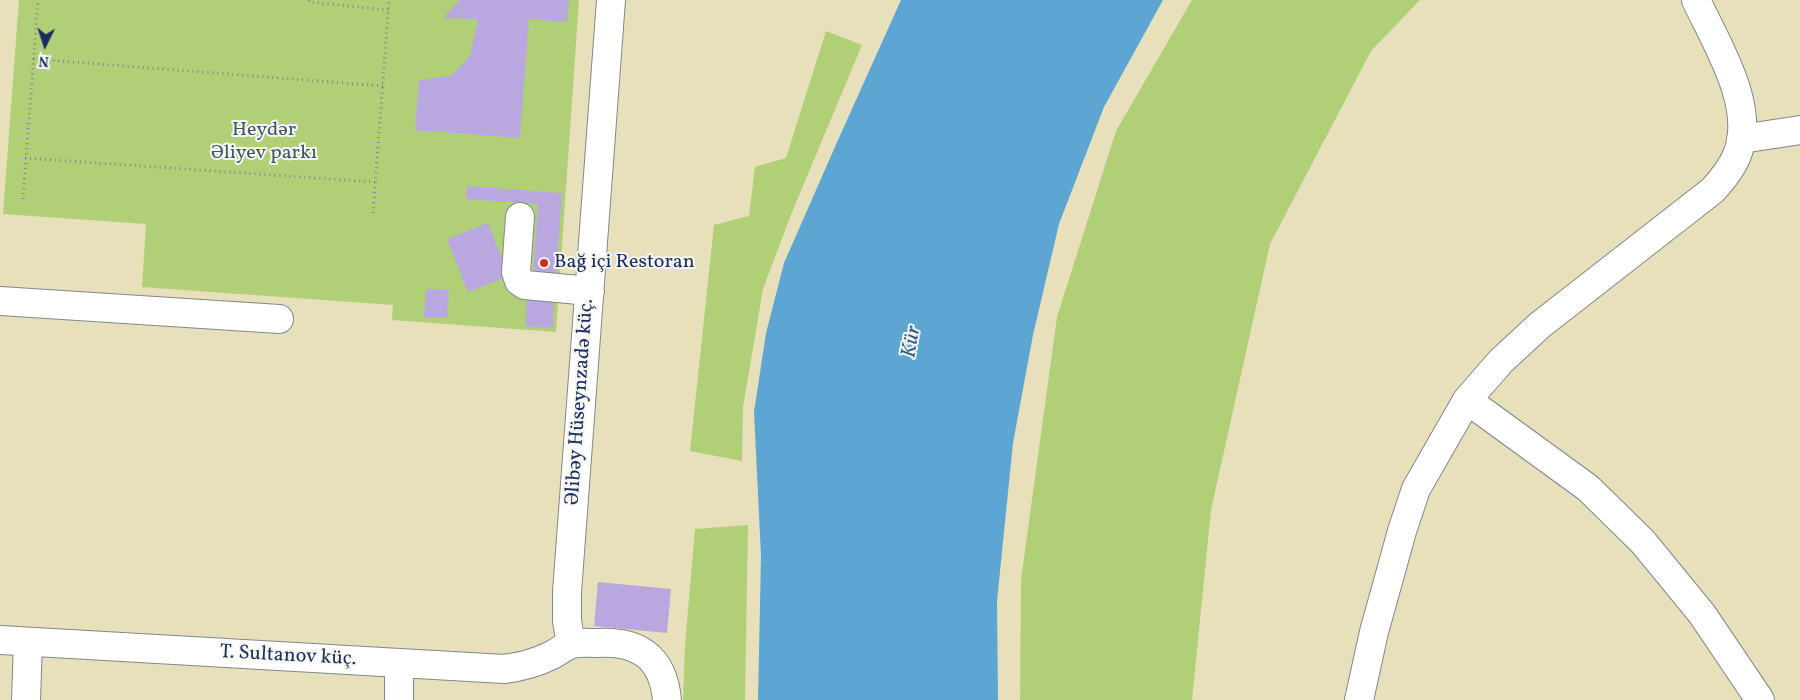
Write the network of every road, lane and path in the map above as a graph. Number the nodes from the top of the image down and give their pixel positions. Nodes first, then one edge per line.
1 (38, 0) edge
2 (308, 0) edge
3 (389, 0) edge
4 (611, 0) edge
5 (1696, 0) edge
6 (388, 10) junction
7 (33, 59) junction
8 (383, 86) junction
9 (1800, 130) edge
10 (1741, 139) junction
11 (26, 158) junction
12 (375, 182) junction
13 (23, 198) dead end
14 (373, 212) dead end
15 (520, 217) dead end
16 (590, 291) junction
17 (0, 301) edge
18 (279, 319) dead end
19 (1467, 400) junction
20 (0, 640) edge
21 (28, 642) junction
22 (572, 644) junction
23 (400, 663) junction
24 (26, 700) edge
25 (399, 700) edge
26 (667, 700) edge
27 (1359, 700) edge
28 (1760, 700) edge

1 - 7 path
2 - 6 path
3 - 6 path
4 - 16 street, Əlibəy Hüseynzadə küç.
5 - 10 street
6 - 8 path
7 - 8 path
7 - 11 path
8 - 12 path
9 - 10 street
10 - 19 street
11 - 12 path
11 - 13 path
12 - 14 path
15 - 16 street
16 - 22 street, Əlibəy Hüseynzadə küç.
17 - 18 street
19 - 27 street
19 - 28 street
20 - 21 street, T. Sultanov küç.
21 - 23 street, T. Sultanov küç.
21 - 24 street
22 - 23 street, T. Sultanov küç.
22 - 26 street
23 - 25 street

